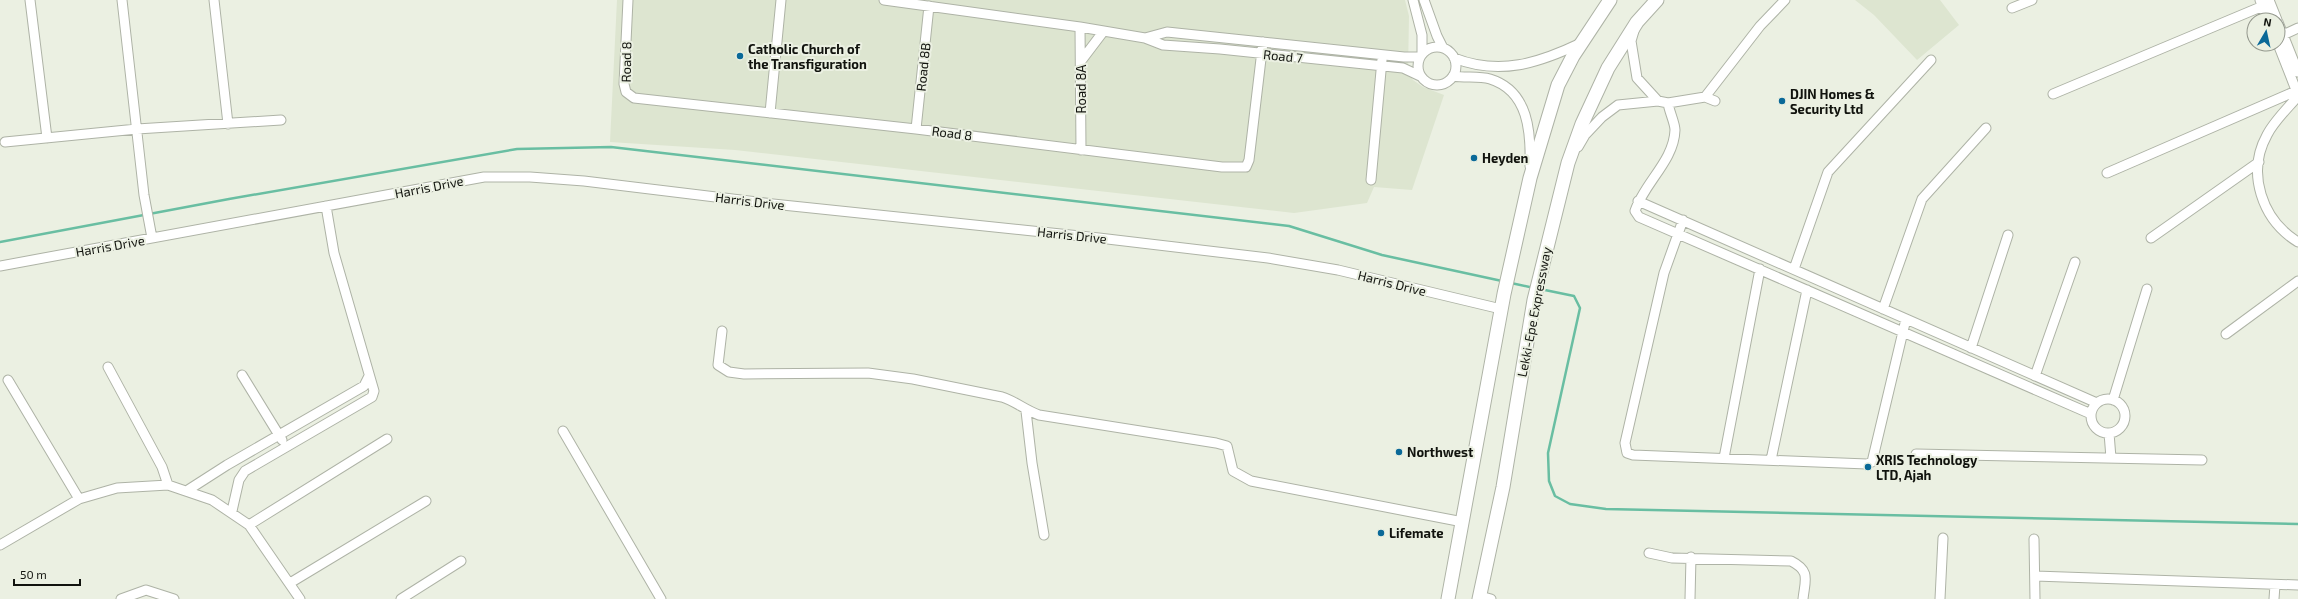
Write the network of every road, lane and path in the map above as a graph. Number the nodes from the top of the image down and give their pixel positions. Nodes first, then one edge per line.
1 (30, 0) edge
2 (122, 0) edge
3 (214, 0) edge
4 (628, 0) edge
5 (781, 0) edge
6 (884, 0) edge
7 (1413, 0) edge
8 (1424, 0) edge
9 (1610, 0) edge
10 (1656, 0) edge
11 (1785, 0) edge
12 (2032, 0) edge
13 (2264, 2) edge
14 (930, 6) junction
15 (2012, 8) dead end
16 (2266, 12) edge
17 (2271, 12) edge
18 (1637, 22) junction
19 (1080, 27) junction
20 (2298, 28) edge
21 (1103, 32) junction
22 (2286, 33) edge
23 (1146, 38) junction
24 (1221, 38) junction
25 (1263, 42) junction
26 (2286, 42) edge
27 (1581, 44) junction
28 (1443, 48) junction
29 (1220, 49) junction
30 (2281, 52) edge
31 (1262, 53) junction
32 (1382, 55) junction
33 (1421, 56) junction
34 (1454, 58) junction
35 (1931, 60) dead end
36 (1081, 61) junction
37 (1381, 66) junction
38 (2298, 72) edge
39 (1420, 76) junction
40 (1453, 76) junction
41 (2053, 94) dead end
42 (2297, 94) edge
43 (1705, 96) junction
44 (1658, 101) junction
45 (1715, 101) dead end
46 (1668, 103) junction
47 (770, 113) junction
48 (281, 120) dead end
49 (228, 124) junction
50 (1986, 128) dead end
51 (137, 129) junction
52 (916, 129) junction
53 (47, 138) junction
54 (5, 142) dead end
55 (1081, 150) junction
56 (2259, 162) junction
57 (1568, 163) junction
58 (2106, 173) dead end
59 (1530, 178) junction
60 (1371, 180) dead end
61 (1638, 201) junction
62 (326, 206) junction
63 (1683, 220) junction
64 (1678, 233) junction
65 (2008, 235) dead end
66 (152, 238) junction
67 (2151, 238) dead end
68 (2298, 242) edge
69 (2075, 262) dead end
70 (0, 266) edge
71 (1760, 269) junction
72 (1794, 269) junction
73 (2298, 281) edge
74 (2147, 289) dead end
75 (1808, 290) junction
76 (1501, 309) junction
77 (1883, 309) junction
78 (1906, 319) junction
79 (722, 331) dead end
80 (1902, 331) junction
81 (2226, 334) dead end
82 (1971, 348) junction
83 (108, 367) dead end
84 (242, 375) dead end
85 (369, 376) junction
86 (2035, 376) junction
87 (8, 380) dead end
88 (2113, 400) junction
89 (335, 403) junction
90 (2097, 404) junction
91 (1026, 411) junction
92 (342, 414) junction
93 (2091, 414) junction
94 (563, 431) dead end
95 (2109, 433) junction
96 (279, 435) junction
97 (387, 439) dead end
98 (286, 446) junction
99 (1916, 454) dead end
100 (1724, 458) junction
101 (2111, 458) junction
102 (1772, 460) junction
103 (2202, 460) dead end
104 (168, 485) junction
105 (188, 490) junction
106 (79, 499) junction
107 (426, 501) dead end
108 (232, 511) junction
109 (1462, 522) junction
110 (249, 525) junction
111 (1044, 535) dead end
112 (1943, 538) dead end
113 (2034, 539) dead end
114 (0, 545) edge
115 (1649, 553) dead end
116 (1691, 557) junction
117 (461, 561) dead end
118 (2035, 576) junction
119 (290, 583) junction
120 (2275, 585) junction
121 (2298, 585) edge
122 (1484, 598) edge
123 (121, 599) edge
124 (174, 599) edge
125 (300, 599) edge
126 (401, 599) edge
127 (661, 599) edge
128 (1448, 599) edge
129 (1690, 599) edge
130 (1803, 599) edge
131 (1940, 599) edge
132 (2035, 599) edge
133 (2274, 599) edge

1 - 53 street
2 - 51 street
3 - 49 street
4 - 47 street, Road 8
5 - 47 street
6 - 14 street, Road 7
7 - 33 street
8 - 28 street
9 - 27 highway
10 - 18 highway, Lekki-Epe Expressway
11 - 43 street
12 - 15 street
13 - 16 street
13 - 17 street
13 - 41 street
14 - 19 street, Road 7
14 - 52 street, Road 8B
18 - 44 street
18 - 57 highway, Lekki-Epe Expressway
19 - 21 street, Road 7
19 - 36 street, Road 8A
20 - 22 street
21 - 23 street, Road 7
21 - 36 street
23 - 24 street, Road 7
23 - 29 street, Road 7
24 - 25 street, Road 7
24 - 29 street
25 - 31 street, Road 8
25 - 32 street, Road 7
26 - 38 street
27 - 34 street
27 - 59 highway
28 - 33 street
28 - 34 street
29 - 31 street, Road 7
30 - 42 street
31 - 37 street, Road 7
31 - 55 street, Road 8
32 - 33 street, Road 7
32 - 37 street
33 - 39 street
34 - 40 street
35 - 72 street
36 - 55 street, Road 8A
37 - 39 street, Road 7
37 - 60 street
39 - 40 street
40 - 59 street
42 - 56 street
42 - 58 street
43 - 45 street
43 - 46 street
44 - 46 street
44 - 57 street
46 - 61 street
47 - 52 street, Road 8
48 - 49 street
49 - 51 street
50 - 77 street
51 - 53 street
51 - 66 street
52 - 55 street, Road 8
53 - 54 street
56 - 67 street
56 - 68 street
57 - 122 highway, Lekki-Epe Expressway
59 - 76 highway
61 - 63 street
61 - 64 street
62 - 66 street, Harris Drive
62 - 76 street, Harris Drive
62 - 85 street
63 - 64 street
63 - 72 street
64 - 71 street
64 - 100 street
65 - 82 street
66 - 70 street, Harris Drive
69 - 86 street
71 - 75 street
71 - 100 street
72 - 77 street
73 - 81 street
74 - 88 street
75 - 80 street
75 - 102 street
76 - 109 highway
77 - 78 street
78 - 80 street
78 - 82 street
79 - 91 street
80 - 93 street
80 - 102 street
82 - 86 street
83 - 104 street
84 - 96 street
85 - 89 street
85 - 92 street
86 - 90 street
87 - 106 street
88 - 90 street
88 - 95 street
89 - 92 street
89 - 96 street
90 - 93 street
91 - 109 street
91 - 111 street
92 - 98 street
93 - 95 street
94 - 127 street
95 - 101 street
96 - 98 street
96 - 105 street
97 - 110 street
98 - 108 street
99 - 101 street
100 - 102 street
101 - 103 street
104 - 105 street
104 - 106 street
105 - 108 street
106 - 114 street
107 - 119 street
108 - 110 street
109 - 128 highway
110 - 119 street
112 - 131 street
113 - 118 street
115 - 116 street
116 - 129 street
116 - 130 street
117 - 126 street
118 - 120 street
118 - 132 street
119 - 125 street
120 - 121 street
120 - 133 street
123 - 124 street

